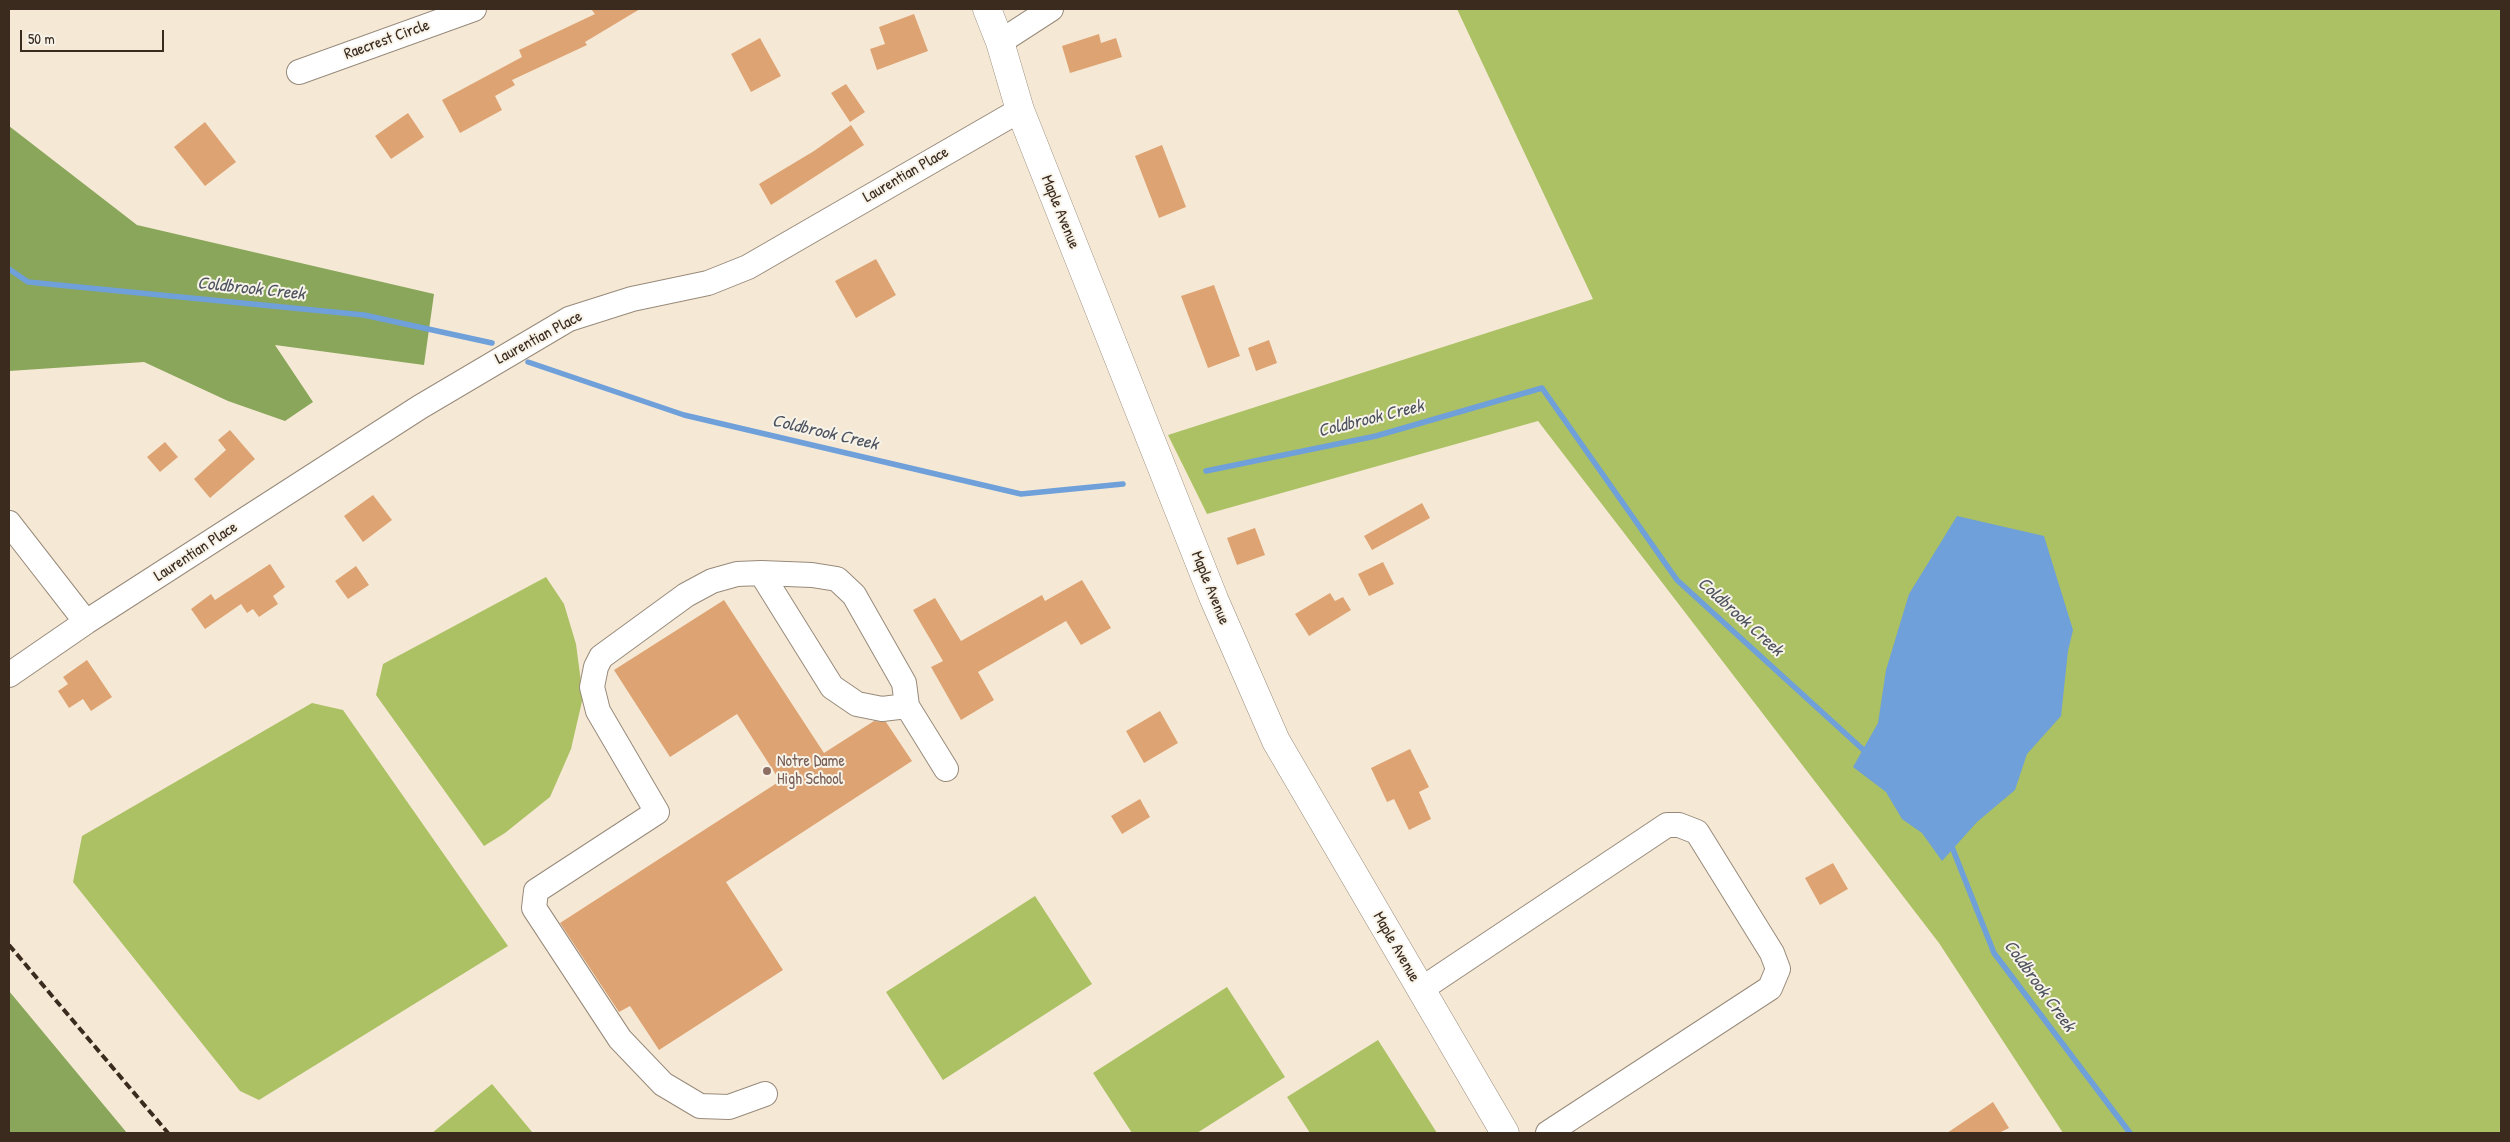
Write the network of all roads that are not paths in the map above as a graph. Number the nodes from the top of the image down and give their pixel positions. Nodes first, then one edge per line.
1 (474, 9) edge
2 (987, 9) edge
3 (1052, 9) edge
4 (1000, 42) junction
5 (299, 72) dead end
6 (1020, 110) junction
7 (9, 523) edge
8 (761, 573) junction
9 (86, 622) junction
10 (9, 675) edge
11 (907, 706) junction
12 (946, 769) dead end
13 (1420, 990) junction
14 (765, 1094) dead end
15 (1505, 1133) edge
16 (1548, 1133) edge

1 - 5 street, Raecrest Circle
2 - 4 main road, Maple Avenue
3 - 4 street
4 - 6 main road, Maple Avenue
6 - 9 street, Laurentian Place
6 - 13 main road, Maple Avenue
7 - 9 street
8 - 11 street
8 - 11 street
8 - 14 street
9 - 10 street, Laurentian Place
11 - 12 street
13 - 15 main road, Maple Avenue
13 - 16 street

